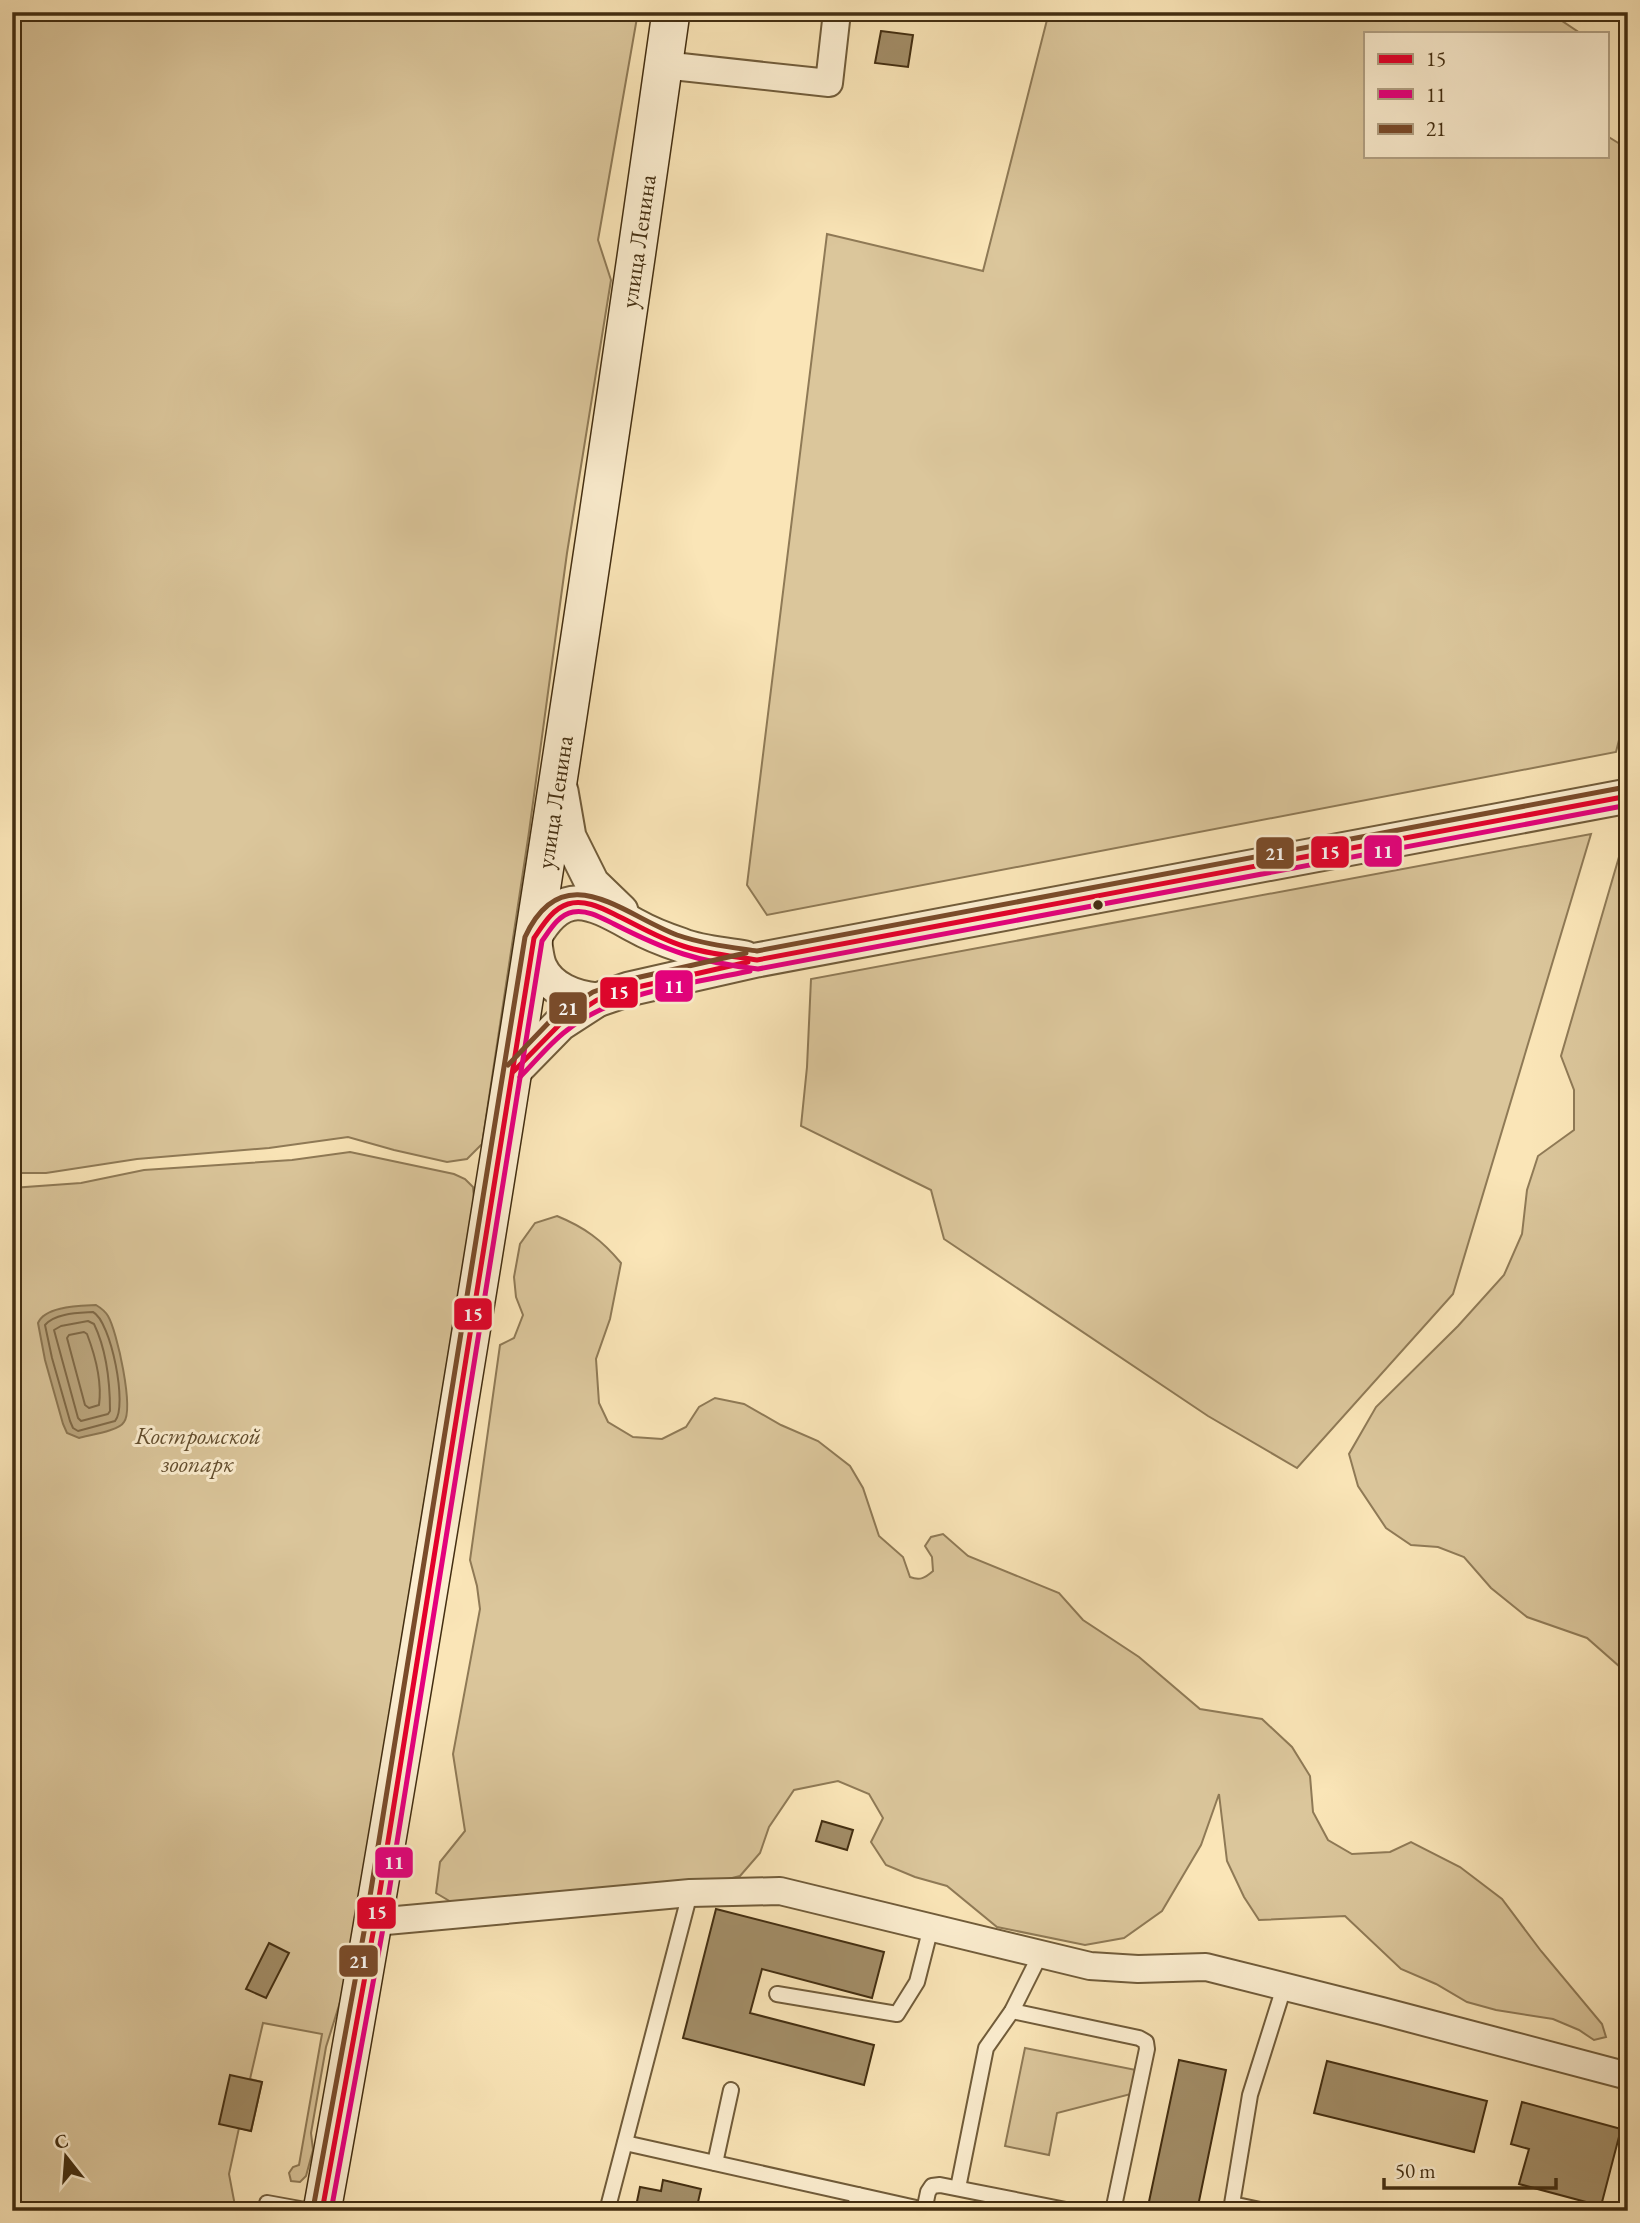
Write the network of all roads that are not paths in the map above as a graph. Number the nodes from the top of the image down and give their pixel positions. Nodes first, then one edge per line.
1 (671, 12) edge
2 (837, 12) edge
3 (663, 65) junction
4 (558, 776) junction
5 (1628, 796) edge
6 (638, 927) junction
7 (534, 938) junction
8 (757, 960) junction
9 (597, 1000) junction
10 (514, 1071) junction
11 (690, 1893) junction
12 (375, 1922) junction
13 (931, 1927) junction
14 (1040, 1955) junction
15 (1284, 1987) junction
16 (777, 1994) dead end
17 (1012, 2011) junction
18 (1628, 2076) edge
19 (731, 2090) dead end
20 (625, 2143) junction
21 (715, 2163) junction
22 (958, 2188) junction
23 (858, 2195) junction
24 (267, 2203) dead end
25 (925, 2210) edge
26 (311, 2211) edge
27 (322, 2211) edge
28 (607, 2211) edge
29 (854, 2211) edge
30 (1071, 2211) edge
31 (1113, 2211) edge
32 (1265, 2211) edge

1 - 3 main road, улица Ленина
2 - 3 street
3 - 4 main road, улица Ленина
4 - 6 street
4 - 7 main road, улица Ленина
5 - 8 street
6 - 7 street
6 - 8 street
7 - 9 street
7 - 10 main road, улица Ленина
8 - 9 street
9 - 10 street
10 - 12 main road, улица Ленина
11 - 12 street
11 - 13 street
11 - 20 lane
12 - 27 main road, улица Ленина
13 - 14 street
13 - 16 lane
14 - 15 street
14 - 17 lane
15 - 18 street
15 - 32 lane
17 - 22 lane
17 - 31 lane
19 - 21 lane
20 - 21 lane
20 - 28 lane
21 - 23 lane
22 - 25 lane
22 - 30 lane
23 - 25 lane
23 - 29 lane
24 - 26 lane

